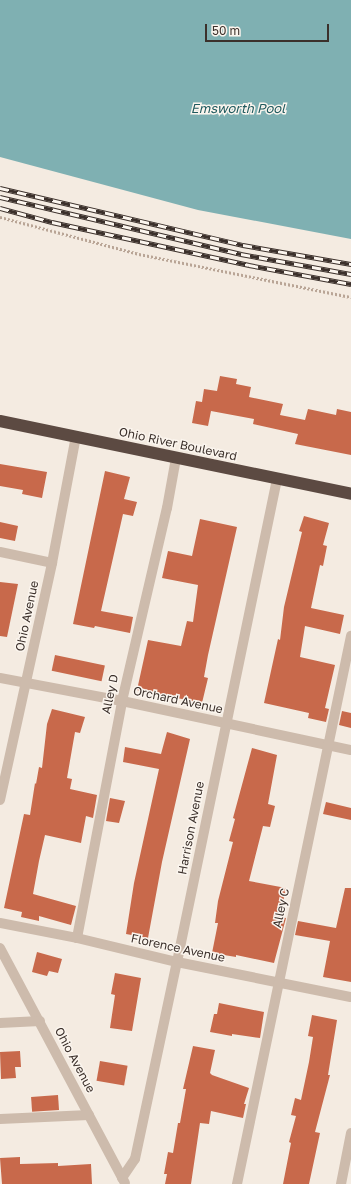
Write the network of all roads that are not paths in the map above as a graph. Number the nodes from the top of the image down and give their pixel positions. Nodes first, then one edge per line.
1 (0, 421) edge
2 (76, 436) junction
3 (176, 458) junction
4 (277, 479) junction
5 (351, 494) edge
6 (0, 552) edge
7 (52, 563) junction
8 (351, 636) edge
9 (0, 678) edge
10 (26, 683) junction
11 (122, 701) junction
12 (226, 723) junction
13 (328, 745) junction
14 (351, 750) edge
15 (3, 771) edge
16 (0, 800) edge
17 (0, 923) edge
18 (77, 938) junction
19 (0, 948) edge
20 (177, 962) junction
21 (279, 981) junction
22 (351, 997) edge
23 (40, 1021) junction
24 (0, 1023) edge
25 (89, 1115) junction
26 (0, 1119) edge
27 (351, 1133) edge
28 (124, 1181) edge
29 (237, 1184) edge
30 (341, 1184) edge

1 - 2 highway, Ohio River Boulevard
2 - 3 highway, Ohio River Boulevard
2 - 7 street, Ohio Avenue
3 - 4 highway, Ohio River Boulevard
3 - 11 street, Alley D
4 - 5 highway, Ohio River Boulevard
4 - 12 street, Harrison Avenue
6 - 7 street
7 - 10 street, Ohio Avenue
8 - 13 street, Alley C
9 - 10 street, Orchard Avenue
10 - 11 street, Orchard Avenue
10 - 15 street, Ohio Avenue
11 - 12 street, Orchard Avenue
11 - 18 street, Alley D
12 - 13 street, Orchard Avenue
12 - 20 street, Harrison Avenue
13 - 14 street, Orchard Avenue
13 - 21 street, Alley C
15 - 16 street, Ohio Avenue
17 - 18 street, Florence Avenue
18 - 20 street, Florence Avenue
19 - 23 street, Ohio Avenue
20 - 21 street, Florence Avenue
20 - 28 street, Harrison Avenue
21 - 22 street, Florence Avenue
21 - 29 street, Alley C
23 - 24 street
23 - 25 street, Ohio Avenue
25 - 26 street
25 - 28 street, Ohio Avenue
27 - 30 street

